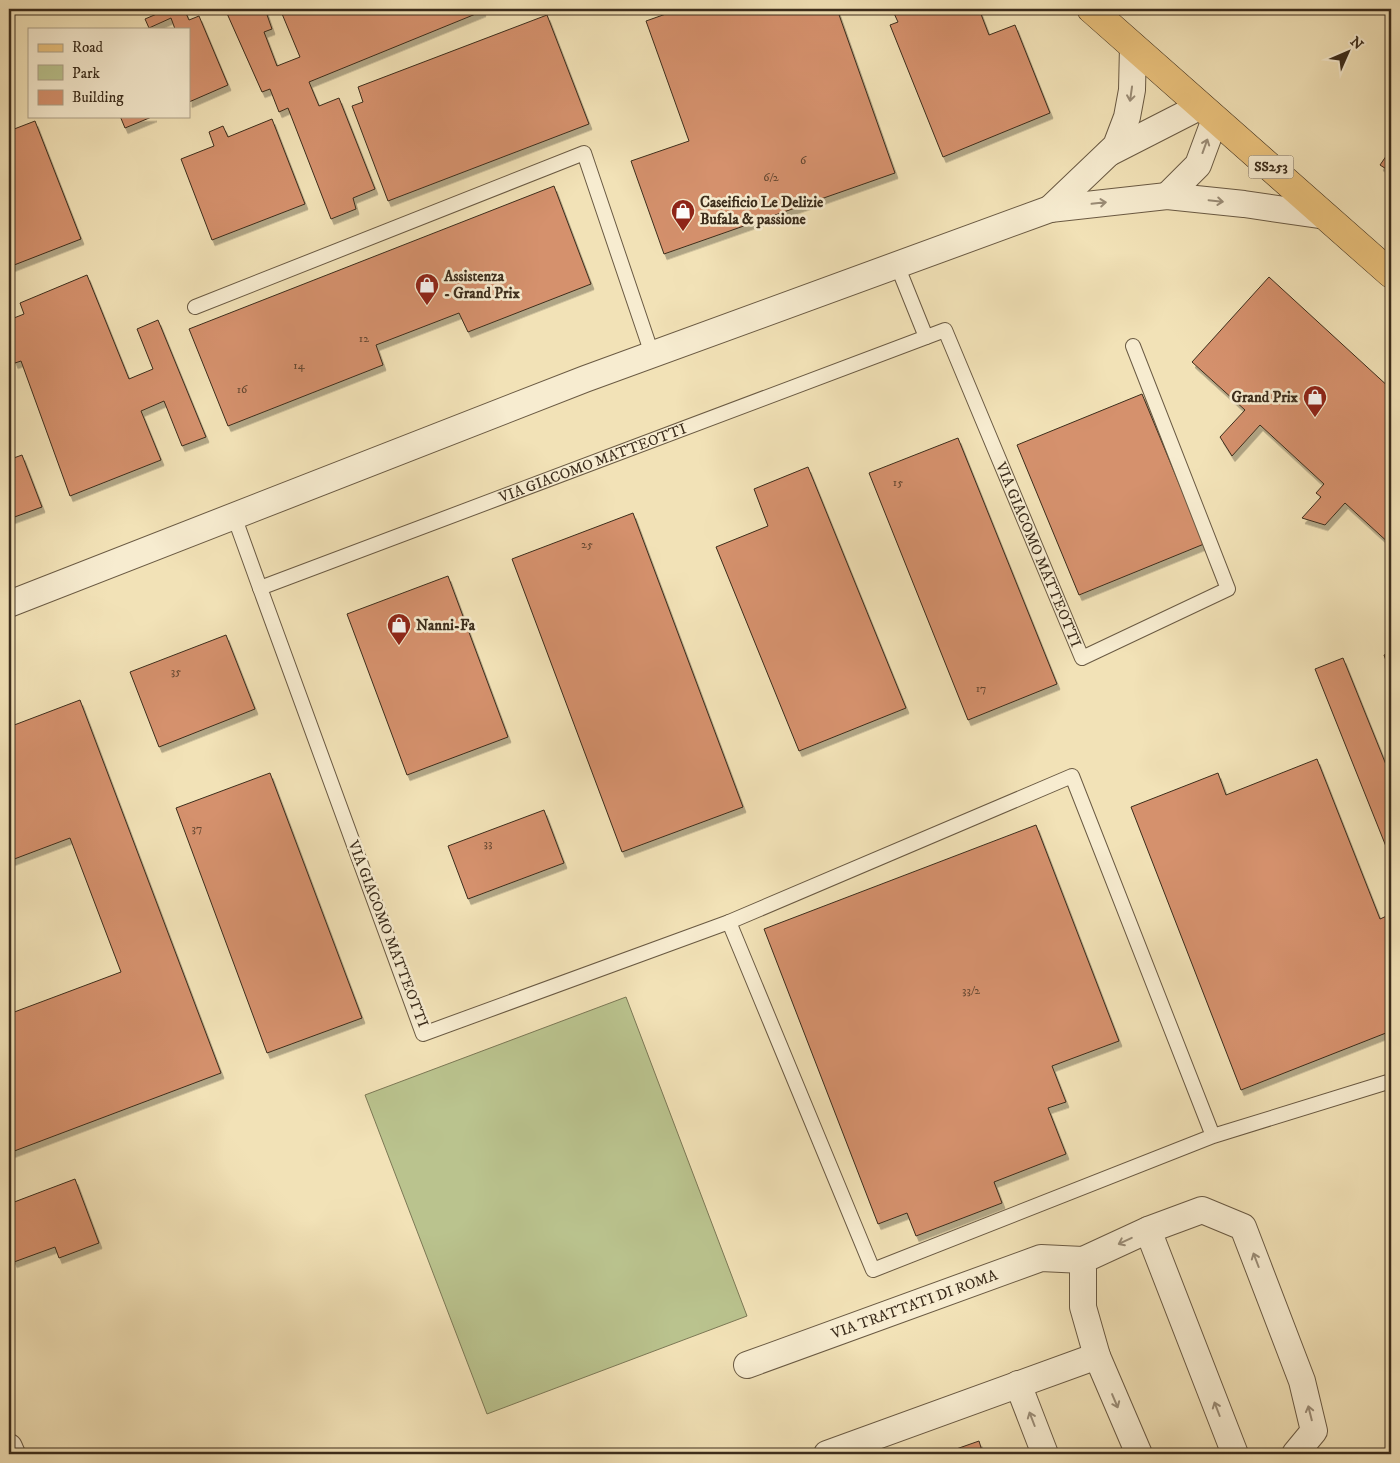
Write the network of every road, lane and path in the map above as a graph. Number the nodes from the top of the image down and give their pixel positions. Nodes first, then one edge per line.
1 (1091, 9) edge
2 (1133, 46) junction
3 (1208, 112) junction
4 (1109, 153) junction
5 (1167, 196) junction
6 (1050, 208) junction
7 (1326, 216) junction
8 (897, 265) junction
9 (1391, 274) edge
10 (195, 307) dead end
11 (926, 337) junction
12 (1133, 346) dead end
13 (652, 354) junction
14 (234, 516) junction
15 (260, 588) junction
16 (9, 604) edge
17 (730, 922) junction
18 (1391, 1082) edge
19 (1213, 1136) junction
20 (1148, 1230) junction
21 (1083, 1260) junction
22 (1097, 1356) junction
23 (747, 1365) dead end
24 (1018, 1384) junction
25 (9, 1447) edge
26 (12, 1454) edge
27 (826, 1454) edge
28 (1045, 1454) edge
29 (1139, 1454) edge
30 (1235, 1454) edge
31 (1295, 1454) edge

1 - 2 main road, SS253
2 - 3 main road, SS253
2 -> 4 street
3 - 4 street
5 -> 3 street
3 - 7 main road, SS253
4 - 6 street
6 -> 5 street
5 -> 7 street
6 - 8 street
7 - 9 main road, SS253
8 - 11 lane
8 - 13 street
10 - 13 lane
11 - 12 lane, VIA GIACOMO MATTEOTTI
11 - 15 lane, VIA GIACOMO MATTEOTTI
13 - 14 street
14 - 15 lane, VIA GIACOMO MATTEOTTI
14 - 16 street
15 - 17 lane, VIA GIACOMO MATTEOTTI
17 - 19 lane
17 - 19 lane
18 - 19 lane
20 -> 21 street, VIA TRATTATI DI ROMA
30 -> 20 street
31 -> 20 street, VIA TRATTATI DI ROMA
21 - 22 street
21 - 23 street, VIA TRATTATI DI ROMA
22 - 24 street
22 -> 29 street
24 - 27 street
28 -> 24 street
25 - 26 street

